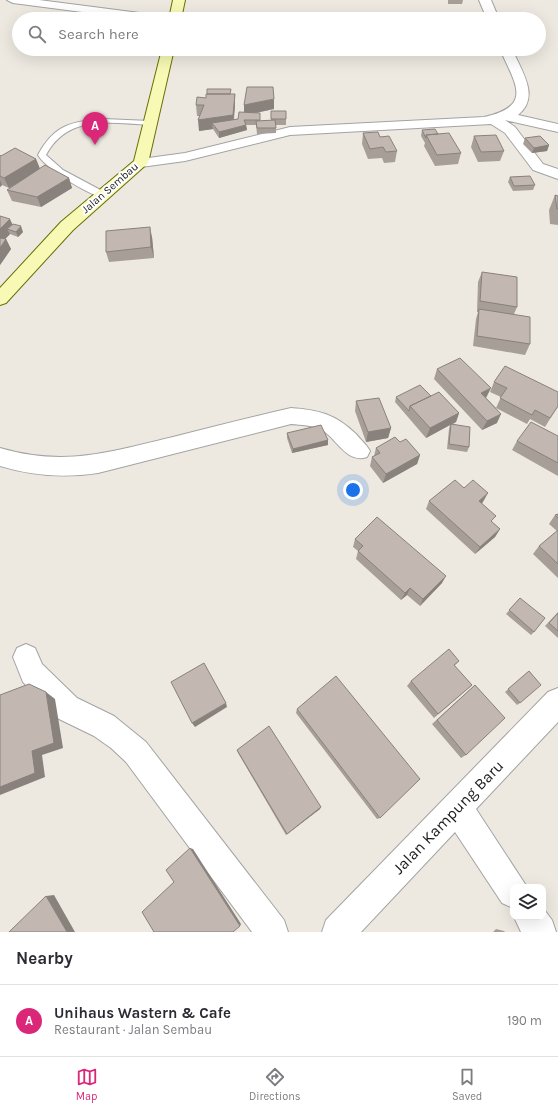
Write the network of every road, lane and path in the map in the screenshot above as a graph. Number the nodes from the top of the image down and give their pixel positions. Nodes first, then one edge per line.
1 (13, 0) edge
2 (179, 0) edge
3 (485, 0) edge
4 (108, 12) edge
5 (176, 12) edge
6 (490, 12) edge
7 (166, 56) edge
8 (509, 56) edge
9 (500, 118) junction
10 (150, 123) junction
11 (558, 128) edge
12 (141, 163) junction
13 (558, 174) edge
14 (103, 194) junction
15 (0, 299) edge
16 (359, 451) dead end
17 (0, 457) edge
18 (26, 657) dead end
19 (558, 702) edge
20 (456, 808) junction
21 (510, 888) edge
22 (532, 920) edge
23 (272, 932) edge
24 (338, 932) edge
25 (540, 932) edge

1 - 4 street
2 - 5 main road
3 - 6 street
7 - 10 main road, Jalan Sembau
8 - 9 street
9 - 11 street
9 - 12 street
9 - 13 street
10 - 12 main road, Jalan Sembau
10 - 14 lane
12 - 14 main road, Jalan Sembau
14 - 15 main road, Jalan Sembau
16 - 17 street
18 - 23 street
19 - 20 street, Jalan Kampung Baru
20 - 21 street
20 - 24 street, Jalan Kampung Baru
22 - 25 street

